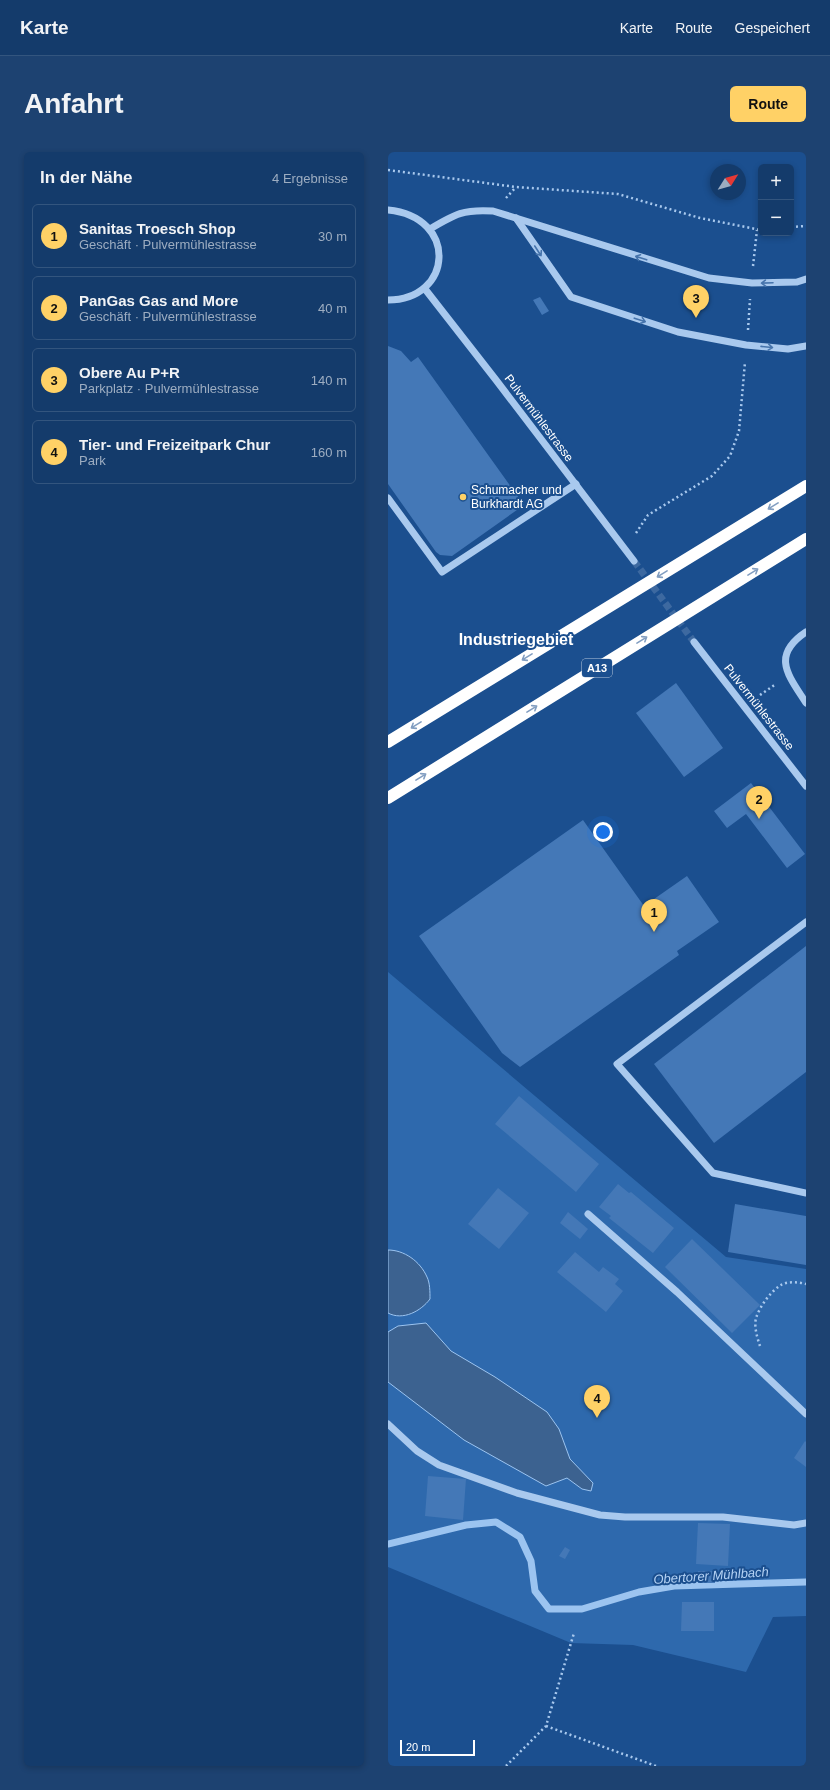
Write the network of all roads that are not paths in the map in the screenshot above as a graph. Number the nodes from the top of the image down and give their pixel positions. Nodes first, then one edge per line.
1 (388, 210) edge
2 (516, 218) junction
3 (430, 229) junction
4 (806, 279) edge
5 (425, 289) junction
6 (388, 300) edge
7 (806, 346) edge
8 (576, 484) junction
9 (806, 486) edge
10 (388, 498) edge
11 (806, 539) edge
12 (634, 561) tunnel mouth
13 (806, 632) edge
14 (694, 642) tunnel mouth
15 (806, 703) edge
16 (388, 742) edge
17 (806, 786) edge
18 (388, 798) edge
19 (806, 922) edge
20 (806, 1193) edge
21 (588, 1214) dead end
22 (806, 1414) edge
23 (388, 1424) edge
24 (806, 1523) edge

1 - 3 street
2 - 3 street
4 -> 2 street
2 -> 7 street
3 - 5 street
5 - 6 street
5 - 8 street, Pulvermühlestrasse
8 - 10 street
8 - 12 street, Pulvermühlestrasse
9 -> 16 highway
18 -> 11 highway, A13
13 - 15 street
14 - 17 street, Pulvermühlestrasse
19 - 20 street
21 - 22 street
23 - 24 street

